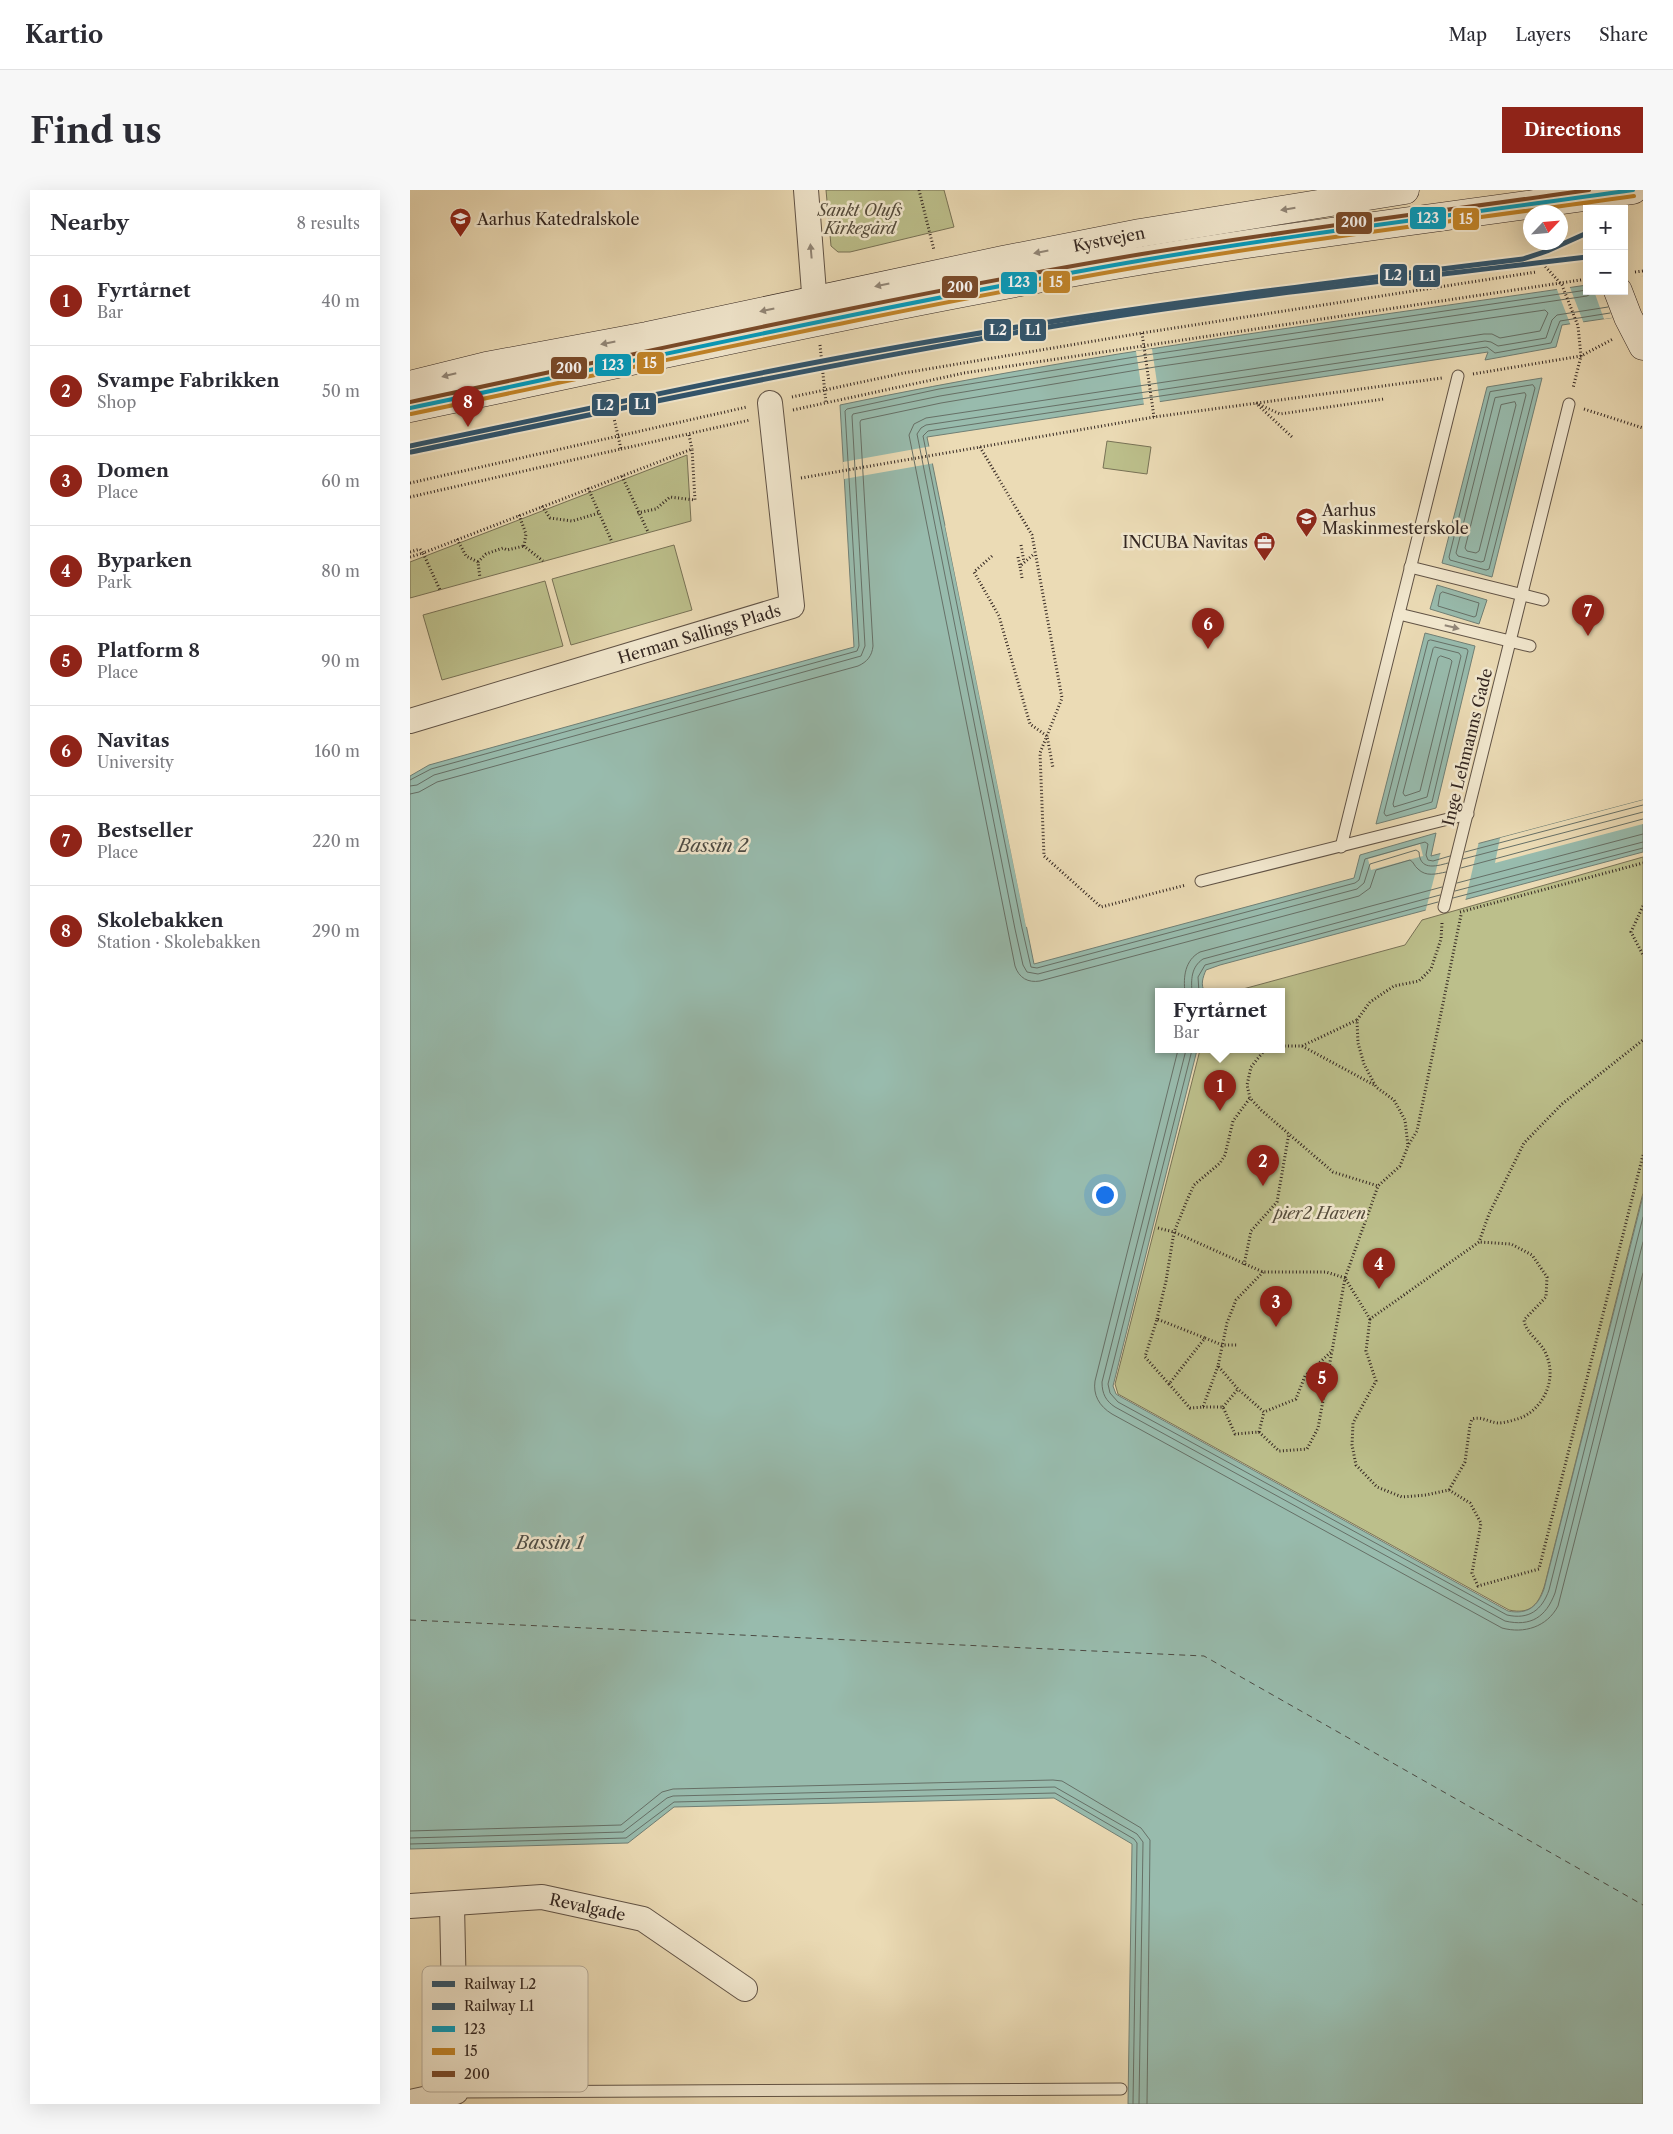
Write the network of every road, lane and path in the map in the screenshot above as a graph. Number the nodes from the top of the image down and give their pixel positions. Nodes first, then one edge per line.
1 (806, 190) edge
2 (919, 190) edge
3 (1405, 190) edge
4 (1633, 190) edge
5 (1598, 198) edge
6 (929, 234) dead end
7 (1542, 264) dead end
8 (1536, 272) dead end
9 (1583, 280) edge
10 (1561, 284) junction
11 (1620, 295) edge
12 (816, 311) junction
13 (1635, 330) edge
14 (1142, 332) junction
15 (1144, 348) junction
16 (1581, 356) junction
17 (1458, 376) junction
18 (410, 385) edge
19 (825, 390) junction
20 (1384, 399) dead end
21 (826, 403) junction
22 (1256, 403) junction
23 (1570, 404) junction
24 (410, 408) edge
25 (771, 409) junction
26 (606, 415) dead end
27 (1154, 417) junction
28 (1643, 428) edge
29 (618, 435) junction
30 (689, 435) junction
31 (1293, 438) dead end
32 (980, 447) junction
33 (622, 449) junction
34 (692, 449) junction
35 (622, 476) junction
36 (778, 482) junction
37 (410, 483) edge
38 (588, 488) junction
39 (410, 497) edge
40 (542, 506) junction
41 (599, 513) junction
42 (638, 513) junction
43 (519, 515) junction
44 (648, 532) dead end
45 (457, 539) junction
46 (612, 542) dead end
47 (1021, 545) dead end
48 (524, 546) junction
49 (410, 552) edge
50 (423, 553) junction
51 (1035, 553) junction
52 (992, 556) dead end
53 (1018, 557) dead end
54 (410, 558) edge
55 (543, 561) dead end
56 (478, 562) junction
57 (1025, 562) junction
58 (1020, 566) junction
59 (1410, 567) junction
60 (480, 578) dead end
61 (1022, 578) dead end
62 (440, 590) dead end
63 (1522, 595) junction
64 (1542, 600) dead end
65 (1399, 614) junction
66 (1510, 641) junction
67 (1530, 646) dead end
68 (410, 721) edge
69 (1047, 736) junction
70 (1053, 768) dead end
71 (1468, 814) junction
72 (1341, 847) junction
73 (1643, 863) edge
74 (1201, 882) joint
75 (1643, 906) edge
76 (1444, 907) joint
77 (1643, 955) edge
78 (1357, 1020) junction
79 (1643, 1040) edge
80 (1285, 1046) edge
81 (1302, 1046) junction
82 (1263, 1053) edge
83 (1376, 1087) junction
84 (1250, 1098) junction
85 (1289, 1133) junction
86 (1408, 1146) junction
87 (1643, 1155) edge
88 (1378, 1186) junction
89 (1158, 1228) dead end
90 (1174, 1232) junction
91 (1479, 1242) junction
92 (1244, 1265) junction
93 (1263, 1272) junction
94 (1345, 1278) junction
95 (1157, 1319) junction
96 (1370, 1319) junction
97 (1205, 1338) junction
98 (1222, 1345) junction
99 (1238, 1346) dead end
100 (1332, 1351) junction
101 (1218, 1366) junction
102 (1169, 1384) junction
103 (1238, 1389) junction
104 (1203, 1407) junction
105 (1223, 1407) junction
106 (1264, 1412) junction
107 (1259, 1432) junction
108 (1449, 1490) junction
109 (452, 1905) junction
110 (410, 1906) edge
111 (453, 1966) edge
112 (744, 1989) dead end
113 (1121, 2089) dead end
114 (588, 2091) edge
115 (456, 2092) edge
116 (410, 2102) edge

12 -> 1 street
2 - 6 path
3 -> 12 street, Kystvejen
4 - 5 street, Kystvejen
5 - 12 street, Kystvejen
7 - 10 path
8 - 14 path
9 - 10 path
10 - 15 path
10 - 16 path
11 - 13 street
12 -> 18 street
12 - 19 path
12 - 24 street
13 - 16 path
14 - 15 path
14 - 19 path
15 - 21 path
15 - 27 path
16 - 17 path
16 - 23 path
17 - 22 path
17 - 59 lane
19 - 21 path
19 - 25 path
20 - 22 path
21 - 25 path
22 - 27 path
22 - 31 path
23 - 28 path
23 - 63 lane, Inge Lehmanns Gade
25 - 29 path
25 - 30 path
25 - 36 street, Herman Sallings Plads
26 - 29 path
27 - 32 path
29 - 33 path
29 - 37 path
30 - 33 path
30 - 34 path
32 - 36 path
32 - 51 path
33 - 39 path
34 - 35 path
34 - 42 path
35 - 38 path
35 - 42 path
36 - 68 street, Herman Sallings Plads
38 - 40 path
38 - 41 path
40 - 41 path
40 - 43 path
41 - 46 path
42 - 44 path
43 - 45 path
43 - 48 path
45 - 50 path
45 - 56 path
47 - 57 path
48 - 55 path
48 - 56 path
49 - 50 path
50 - 54 path
50 - 62 path
51 - 57 path
51 - 69 path
52 - 69 path
53 - 58 path
56 - 60 path
57 - 58 path
58 - 61 path
59 - 63 lane
59 - 65 lane
63 - 64 lane
63 - 66 lane, Inge Lehmanns Gade
65 -> 66 lane
65 - 72 lane
66 - 67 lane
66 - 71 lane, Inge Lehmanns Gade
69 - 70 path
69 - 74 path
71 - 72 lane
71 - 76 lane, Inge Lehmanns Gade
72 - 74 lane
73 - 86 path
75 - 77 path
76 - 78 path
78 - 81 path
78 - 83 path
79 - 91 path
80 - 81 path
81 - 83 path
82 - 84 path
83 - 86 path
84 - 85 path
84 - 90 path
85 - 88 path
85 - 92 path
86 - 88 path
87 - 108 path
88 - 94 path
89 - 90 path
90 - 92 path
90 - 95 path
91 - 96 path
91 - 108 path
92 - 93 path
93 - 94 path
93 - 98 path
94 - 96 path
94 - 100 path
95 - 97 path
95 - 102 path
96 - 108 path
97 - 98 path
97 - 102 path
98 - 99 path
98 - 101 path
100 - 106 path
100 - 107 path
101 - 103 path
101 - 104 path
102 - 104 path
103 - 105 path
103 - 106 path
104 - 105 path
105 - 107 path
106 - 107 path
109 - 110 street, Revalgade
109 - 111 street
109 - 112 street, Revalgade
113 - 114 lane
115 - 116 street

